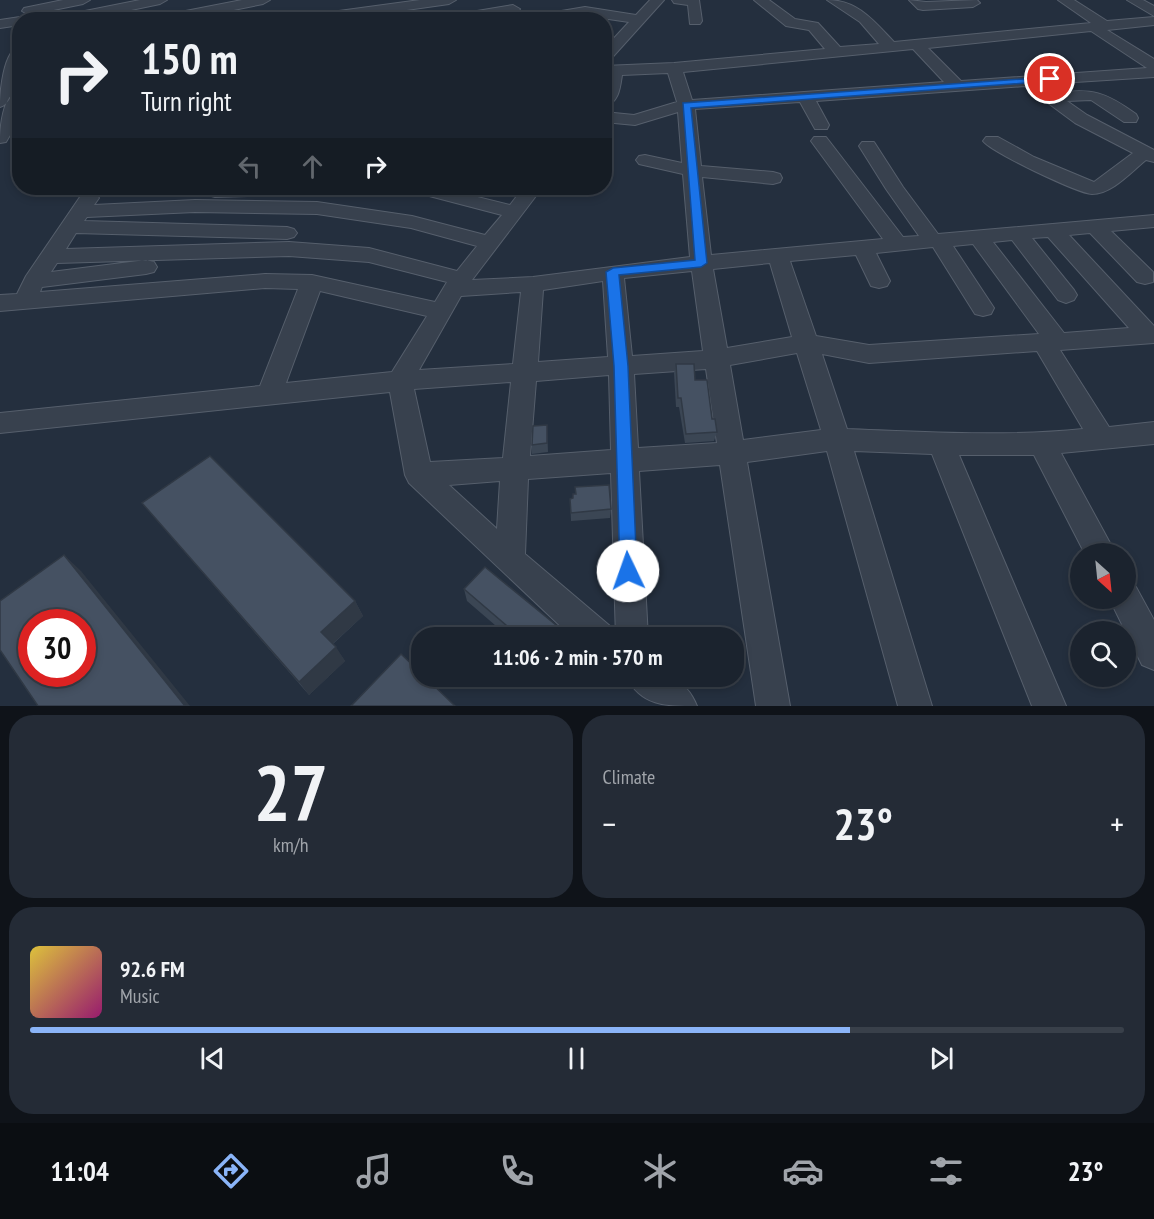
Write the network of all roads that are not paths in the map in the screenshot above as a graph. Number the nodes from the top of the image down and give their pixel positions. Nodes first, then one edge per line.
1 (83, 0) edge
2 (160, 0) edge
3 (263, 0) edge
4 (449, 0) edge
5 (657, 0) edge
6 (680, 0) edge
7 (761, 0) edge
8 (834, 0) edge
9 (916, 0) edge
10 (970, 0) edge
11 (1065, 0) edge
12 (1134, 0) edge
13 (697, 1) edge
14 (34, 11) edge
15 (100, 12) edge
16 (201, 12) edge
17 (371, 12) edge
18 (612, 18) edge
19 (639, 20) junction
20 (1152, 20) edge
21 (695, 21) dead end
22 (1100, 27) junction
23 (612, 44) edge
24 (916, 44) junction
25 (890, 47) junction
26 (836, 52) junction
27 (1154, 66) edge
28 (612, 67) edge
29 (674, 68) junction
30 (1154, 72) edge
31 (1029, 81) junction
32 (957, 86) junction
33 (806, 98) junction
34 (1052, 98) junction
35 (9, 101) edge
36 (686, 105) junction
37 (612, 118) edge
38 (1130, 118) dead end
39 (0, 138) edge
40 (992, 141) dead end
41 (868, 147) dead end
42 (1046, 153) dead end
43 (1149, 155) edge
44 (645, 160) dead end
45 (692, 171) junction
46 (1057, 173) junction
47 (773, 178) dead end
48 (91, 195) edge
49 (428, 195) edge
50 (453, 195) edge
51 (527, 195) edge
52 (514, 212) junction
53 (76, 219) junction
54 (1154, 221) edge
55 (412, 222) junction
56 (1096, 227) junction
57 (1053, 230) junction
58 (287, 233) dead end
59 (1017, 233) junction
60 (979, 237) junction
61 (936, 240) junction
62 (491, 243) junction
63 (897, 244) junction
64 (863, 247) junction
65 (200, 252) junction
66 (778, 255) junction
67 (52, 256) junction
68 (701, 263) junction
69 (613, 272) junction
70 (1145, 277) dead end
71 (34, 281) junction
72 (879, 281) dead end
73 (312, 282) junction
74 (533, 284) junction
75 (453, 293) junction
76 (1066, 296) dead end
77 (24, 302) junction
78 (0, 303) edge
79 (983, 308) dead end
80 (1151, 335) edge
81 (1051, 342) junction
82 (806, 344) junction
83 (715, 358) junction
84 (621, 366) junction
85 (523, 374) junction
86 (400, 381) junction
87 (269, 394) junction
88 (0, 423) edge
89 (1152, 435) edge
90 (1102, 438) junction
91 (837, 439) junction
92 (941, 444) junction
93 (1042, 444) junction
94 (730, 453) junction
95 (623, 460) junction
96 (515, 469) junction
97 (419, 475) junction
98 (1095, 543) edge
99 (510, 560) junction
100 (1131, 609) edge
101 (586, 627) edge
102 (631, 627) edge
103 (1154, 653) edge
104 (657, 687) edge
105 (680, 706) edge
106 (773, 706) edge
107 (915, 706) edge
108 (1049, 706) edge

1 - 14 street
2 - 15 street
3 - 16 street
4 - 17 street
5 - 19 street
6 - 13 street
7 - 26 street
8 - 25 street
9 - 10 street
11 - 22 street
12 - 20 street
13 - 21 street
18 - 19 street
19 - 23 street
20 - 22 street
22 - 24 street
22 - 27 street
24 - 25 street
24 - 32 street
25 - 26 street
26 - 29 street
28 - 29 street
29 - 36 street
30 - 31 street
31 - 32 street
31 - 34 street
32 - 33 street
33 - 36 street
33 - 63 street
34 - 38 street
34 - 43 street
35 - 39 street
36 - 37 street
36 - 45 street
40 - 46 street
41 - 61 street
42 - 46 street
43 - 46 street
44 - 45 street
45 - 47 street
45 - 68 street
48 - 53 street
49 - 55 street
50 - 52 street
51 - 52 street
52 - 62 street
53 - 55 street
53 - 58 street
53 - 67 street
54 - 56 street
55 - 62 street
56 - 57 street
56 - 70 street
57 - 59 street
57 - 80 street
59 - 60 street
59 - 76 street
60 - 61 street
60 - 81 street
61 - 63 street
61 - 79 street
62 - 75 street
63 - 64 street
64 - 66 street
64 - 72 street
65 - 67 street
65 - 71 street
65 - 75 street
66 - 68 street
66 - 82 street
67 - 71 street
68 - 69 street
68 - 83 street
69 - 74 street
69 - 84 street
71 - 77 street
73 - 75 street
73 - 77 street
73 - 87 street
74 - 75 street
74 - 85 street
75 - 86 street
77 - 78 street
80 - 81 street
81 - 82 street
81 - 90 street
82 - 83 street
82 - 91 street
83 - 84 street
83 - 94 street
84 - 85 street
84 - 95 street
85 - 86 street
85 - 96 street
86 - 87 street
86 - 97 street
87 - 88 street
89 - 90 street
90 - 93 street
91 - 92 street
91 - 94 street
91 - 107 street
92 - 93 street
92 - 108 street
93 - 98 street
94 - 95 street
94 - 106 street
95 - 96 street
95 - 102 street
96 - 97 street
96 - 99 street
97 - 99 street
99 - 101 street
100 - 103 street
104 - 105 street

